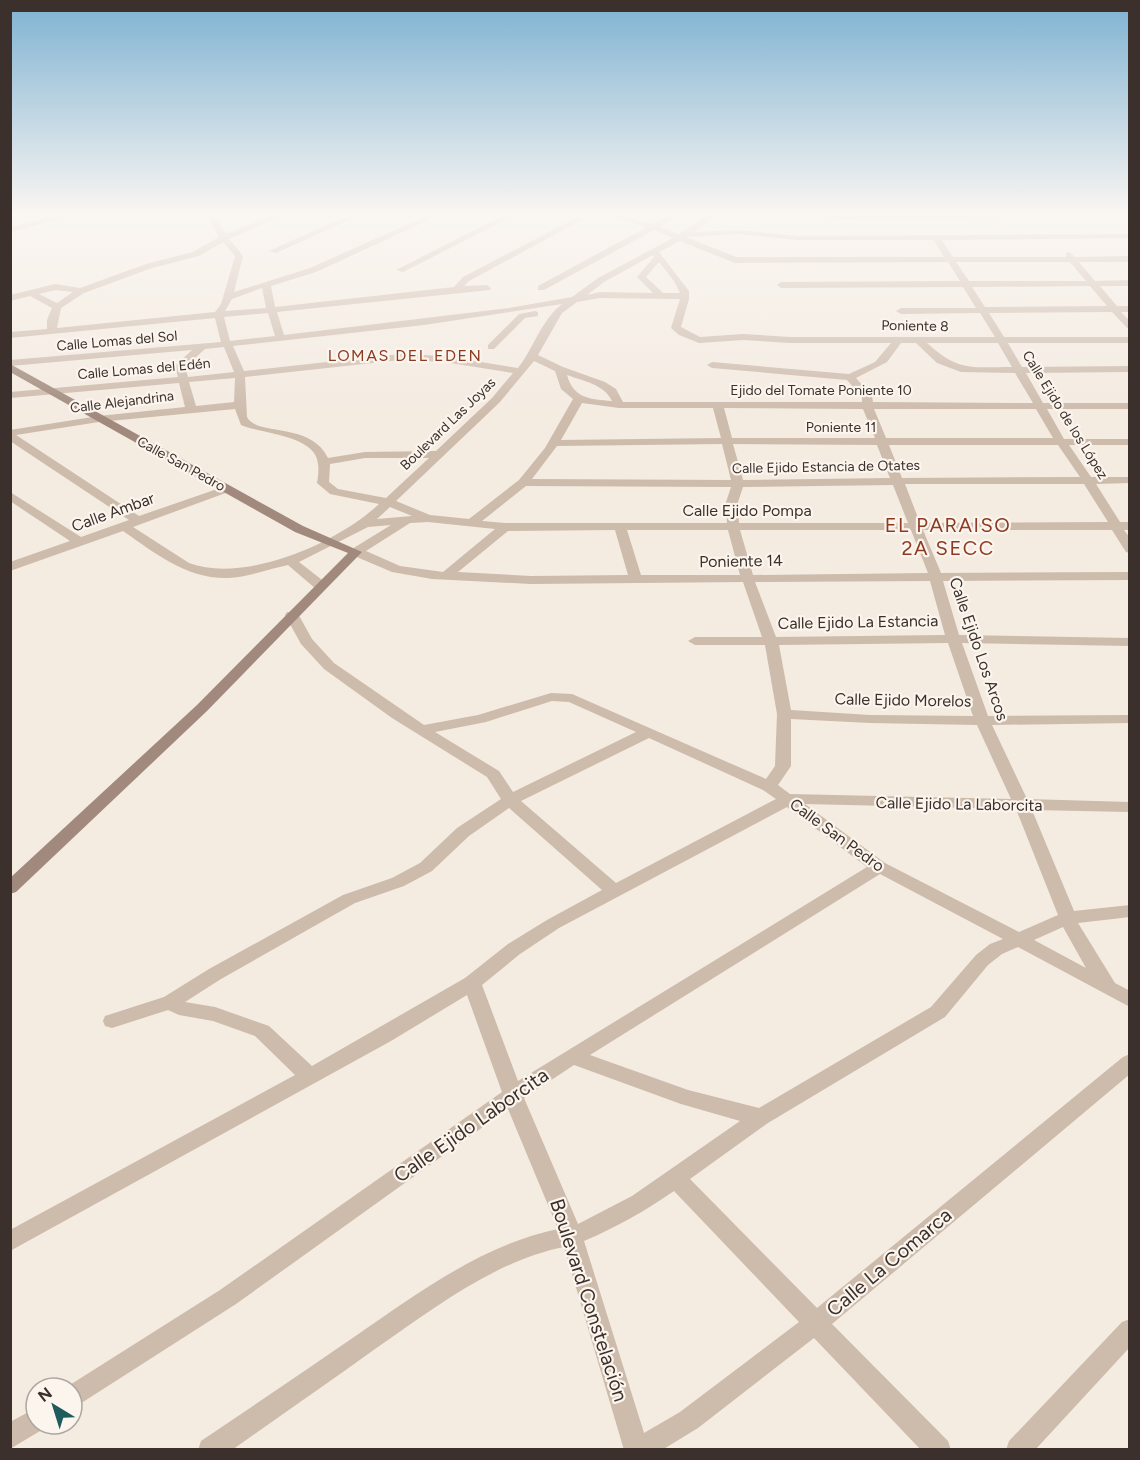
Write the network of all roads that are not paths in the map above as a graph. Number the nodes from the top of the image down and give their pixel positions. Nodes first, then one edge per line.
1 (108, 281) edge
2 (232, 281) edge
3 (277, 281) edge
4 (464, 281) edge
5 (554, 281) edge
6 (601, 281) edge
7 (645, 281) edge
8 (680, 281) edge
9 (964, 281) edge
10 (1092, 281) edge
11 (1130, 283) edge
12 (267, 284) junction
13 (965, 284) junction
14 (1094, 284) junction
15 (781, 285) dead end
16 (487, 288) dead end
17 (541, 288) dead end
18 (457, 289) junction
19 (81, 291) junction
20 (29, 292) junction
21 (660, 295) junction
22 (686, 296) junction
23 (228, 297) junction
24 (10, 298) edge
25 (571, 302) junction
26 (57, 308) junction
27 (1112, 309) junction
28 (1130, 309) edge
29 (273, 310) junction
30 (981, 310) junction
31 (559, 311) junction
32 (901, 311) dead end
33 (524, 312) junction
34 (219, 314) junction
35 (347, 316) junction
36 (1130, 328) edge
37 (52, 331) junction
38 (10, 335) edge
39 (280, 338) junction
40 (918, 340) junction
41 (1130, 340) edge
42 (1002, 341) junction
43 (226, 344) junction
44 (895, 346) junction
45 (201, 347) junction
46 (491, 347) dead end
47 (532, 356) junction
48 (10, 365) edge
49 (712, 365) dead end
50 (559, 369) junction
51 (1130, 369) edge
52 (520, 371) junction
53 (1019, 371) junction
54 (239, 374) junction
55 (850, 377) junction
56 (184, 380) junction
57 (51, 390) junction
58 (10, 395) edge
59 (579, 399) junction
60 (238, 405) junction
61 (619, 405) junction
62 (718, 406) junction
63 (1041, 406) junction
64 (1130, 406) edge
65 (867, 407) junction
66 (191, 409) junction
67 (99, 419) junction
68 (10, 434) edge
69 (728, 441) junction
70 (881, 442) junction
71 (1061, 442) junction
72 (1130, 442) edge
73 (553, 443) junction
74 (439, 454) junction
75 (324, 462) junction
76 (1087, 479) junction
77 (1130, 480) edge
78 (897, 481) junction
79 (523, 482) junction
80 (738, 484) junction
81 (227, 489) junction
82 (10, 495) edge
83 (388, 502) junction
84 (428, 518) junction
85 (407, 520) junction
86 (138, 521) junction
87 (472, 523) junction
88 (365, 524) junction
89 (124, 526) junction
90 (733, 526) junction
91 (914, 526) junction
92 (1116, 526) junction
93 (1130, 526) edge
94 (505, 527) junction
95 (620, 528) junction
96 (330, 540) junction
97 (79, 542) junction
98 (1130, 549) edge
99 (356, 552) junction
100 (290, 561) junction
101 (10, 567) edge
102 (447, 575) junction
103 (935, 575) junction
104 (1130, 576) edge
105 (747, 577) junction
106 (636, 580) junction
107 (321, 586) junction
108 (292, 615) junction
109 (953, 638) junction
110 (695, 641) dead end
111 (771, 642) junction
112 (1130, 642) edge
113 (784, 714) junction
114 (982, 719) junction
115 (1130, 719) edge
116 (421, 730) junction
117 (649, 732) junction
118 (769, 786) junction
119 (789, 799) junction
120 (510, 800) junction
121 (1022, 805) junction
122 (1130, 807) edge
123 (879, 867) junction
124 (10, 888) edge
125 (615, 892) junction
126 (1130, 911) edge
127 (1068, 918) junction
128 (1018, 939) junction
129 (472, 983) junction
130 (1108, 988) junction
131 (1130, 1000) edge
132 (171, 1002) junction
133 (112, 1021) dead end
134 (571, 1056) junction
135 (1130, 1062) edge
136 (309, 1076) junction
137 (513, 1096) junction
138 (761, 1117) junction
139 (676, 1179) junction
140 (572, 1236) junction
141 (10, 1240) edge
142 (817, 1322) junction
143 (1130, 1330) edge
144 (84, 1389) edge
145 (24, 1428) edge
146 (10, 1437) edge
147 (210, 1449) edge
148 (637, 1449) edge
149 (939, 1449) edge
150 (1018, 1449) edge

1 - 19 street
2 - 23 street
3 - 12 street
4 - 18 street
5 - 17 street
6 - 25 street, Boulevard Las Joyas
7 - 21 street
8 - 22 street
9 - 13 street, Calle Ejido de los López
10 - 14 street
11 - 14 street
12 - 23 street
12 - 29 street
13 - 14 street
13 - 15 street
13 - 30 street, Calle Ejido de los López
14 - 27 street
16 - 18 street
18 - 35 street
19 - 20 street
19 - 26 street
20 - 24 street
20 - 26 street
21 - 22 street
21 - 25 street
22 - 44 street, Poniente 8
23 - 34 street
25 - 31 street, Boulevard Las Joyas
25 - 33 street
26 - 37 street
27 - 28 street
27 - 30 street
27 - 36 street
29 - 34 street
29 - 35 street
29 - 39 street
30 - 32 street
30 - 42 street, Calle Ejido de los López
31 - 33 street
31 - 47 street, Boulevard Las Joyas
33 - 35 street
33 - 46 street
34 - 37 street
34 - 43 street
35 - 39 street, Calle Lomas del Sol
37 - 38 street
39 - 43 street, Calle Lomas del Sol
40 - 42 street, Poniente 8
40 - 44 street, Poniente 8
40 - 53 street
41 - 42 street, Poniente 8
42 - 53 street, Calle Ejido de los López
43 - 45 street, Calle Lomas del Sol
43 - 54 street
44 - 55 street
45 - 48 street, Calle Lomas del Sol
45 - 56 street
47 - 50 street
47 - 52 street, Boulevard Las Joyas
48 - 57 street, Calle San Pedro
49 - 55 street
50 - 59 street
50 - 61 street
51 - 53 street
52 - 54 street, Calle Lomas del Edén
52 - 74 street, Boulevard Las Joyas
53 - 63 street, Calle Ejido de los López
54 - 56 street, Calle Lomas del Edén
54 - 60 street
55 - 65 street, Calle Ejido Los Arcos
56 - 57 street, Calle Lomas del Edén
56 - 66 street
57 - 58 street, Calle Lomas del Edén
57 - 67 street, Calle San Pedro
59 - 61 street, Ejido del Tomate Poniente 10
59 - 73 street
60 - 66 street, Calle Alejandrina
60 - 75 street
61 - 62 street, Ejido del Tomate Poniente 10
62 - 65 street, Ejido del Tomate Poniente 10
62 - 69 street
63 - 64 street, Ejido del Tomate Poniente 10
63 - 65 street, Ejido del Tomate Poniente 10
63 - 71 street, Calle Ejido de los López
65 - 70 street, Calle Ejido Los Arcos
66 - 67 street, Calle Alejandrina
67 - 68 street, Calle Alejandrina
67 - 81 street, Calle San Pedro
68 - 86 street
69 - 70 street, Poniente 11
69 - 73 street, Poniente 11
69 - 80 street
70 - 71 street, Poniente 11
70 - 78 street, Calle Ejido Los Arcos
71 - 72 street, Poniente 11
71 - 76 street, Calle Ejido de los López
73 - 79 street
74 - 75 street
74 - 83 street, Boulevard Las Joyas
75 - 83 street
76 - 77 street, Calle Ejido Estancia de Otates
76 - 78 street, Calle Ejido Estancia de Otates
76 - 92 street, Calle Ejido de los López
78 - 80 street, Calle Ejido Estancia de Otates
78 - 91 street, Calle Ejido Los Arcos
79 - 80 street, Calle Ejido Estancia de Otates
79 - 87 street
80 - 90 street
81 - 86 street, Calle Ambar
81 - 96 street, Calle San Pedro
82 - 97 street
83 - 84 street
83 - 88 street, Boulevard Las Joyas
84 - 85 street, Calle Ejido Pompa
84 - 87 street, Calle Ejido Pompa
85 - 88 street, Calle Ejido Pompa
85 - 99 street
86 - 89 street, Calle Ambar
87 - 94 street, Calle Ejido Pompa
88 - 96 street
89 - 97 street, Calle Ambar
89 - 100 street
90 - 91 street, Calle Ejido Pompa
90 - 95 street, Calle Ejido Pompa
90 - 105 street
91 - 92 street, Calle Ejido Pompa
91 - 103 street, Calle Ejido Los Arcos
92 - 93 street, Calle Ejido Pompa
92 - 98 street, Calle Ejido de los López
94 - 95 street, Calle Ejido Pompa
94 - 102 street
95 - 106 street
96 - 99 street, Calle San Pedro
96 - 100 street
97 - 101 street, Calle Ambar
99 - 102 street, Poniente 14
99 - 107 street
100 - 107 street
102 - 106 street, Poniente 14
103 - 104 street, Poniente 14
103 - 105 street, Poniente 14
103 - 109 street, Calle Ejido Los Arcos
105 - 106 street, Poniente 14
105 - 111 street
107 - 108 street
108 - 116 street
108 - 124 street
109 - 111 street, Calle Ejido La Estancia
109 - 112 street, Calle Ejido La Estancia
109 - 114 street, Calle Ejido Los Arcos
110 - 111 street, Calle Ejido La Estancia
111 - 113 street
113 - 114 street, Calle Ejido Morelos
113 - 118 street
114 - 115 street, Calle Ejido Morelos
114 - 121 street, Calle Ejido Los Arcos
116 - 117 street, Calle San Pedro
116 - 120 street
117 - 118 street, Calle San Pedro
117 - 120 street
118 - 119 street, Calle San Pedro
119 - 121 street, Calle Ejido La Laborcita
119 - 123 street, Calle San Pedro
119 - 125 street
120 - 125 street
120 - 132 street
121 - 122 street, Calle Ejido La Laborcita
121 - 127 street, Calle Ejido Los Arcos
123 - 128 street, Calle San Pedro
123 - 134 street, Calle Ejido Laborcita
125 - 129 street
126 - 127 street
127 - 128 street
127 - 130 street, Calle Ejido Los Arcos
128 - 130 street, Calle San Pedro
128 - 138 street
129 - 136 street
129 - 137 street, Boulevard Constelación
130 - 131 street, Calle San Pedro
132 - 133 street
132 - 136 street
134 - 137 street, Calle Ejido Laborcita
134 - 138 street
135 - 142 street, Calle La Comarca
136 - 141 street
137 - 140 street, Boulevard Constelación
137 - 144 street, Calle Ejido Laborcita
138 - 139 street
139 - 140 street
139 - 142 street
140 - 147 street
140 - 148 street, Boulevard Constelación
142 - 148 street, Calle La Comarca
142 - 149 street
143 - 150 street
145 - 146 street

